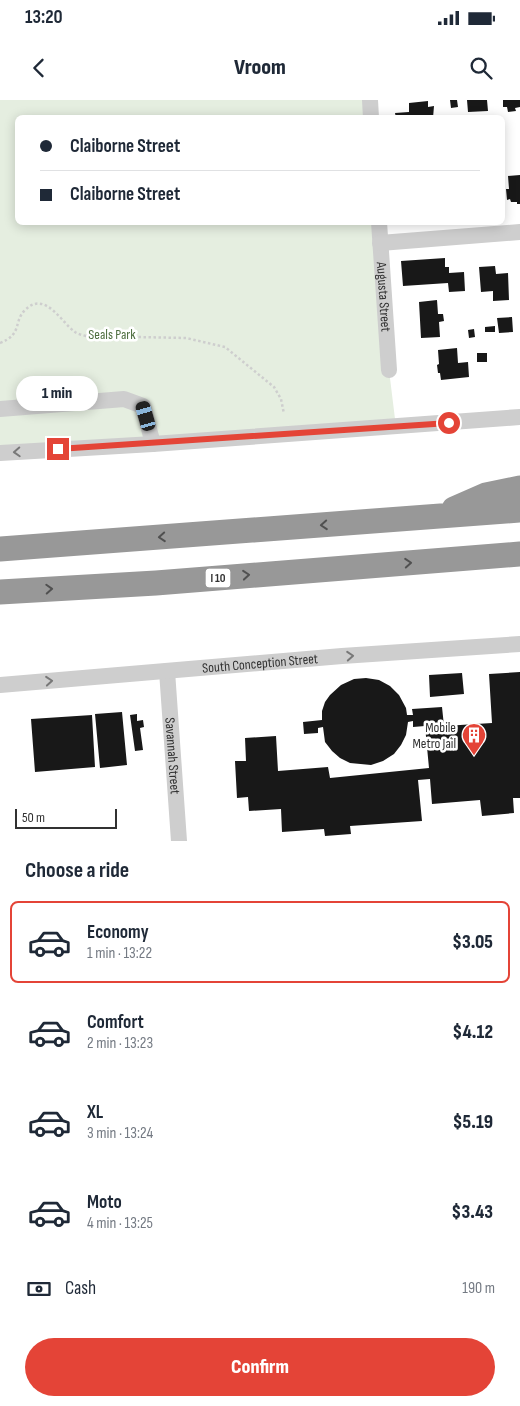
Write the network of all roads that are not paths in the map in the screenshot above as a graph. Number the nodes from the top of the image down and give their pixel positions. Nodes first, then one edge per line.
1 (370, 100) edge
2 (371, 115) edge
3 (379, 225) edge
4 (520, 232) edge
5 (380, 242) junction
6 (389, 370) dead end
7 (0, 409) edge
8 (520, 417) edge
9 (153, 444) junction
10 (0, 453) edge
11 (520, 488) edge
12 (520, 510) edge
13 (439, 516) junction
14 (0, 549) edge
15 (520, 554) edge
16 (436, 561) junction
17 (520, 565) edge
18 (0, 592) edge
19 (520, 644) edge
20 (167, 671) junction
21 (0, 685) edge
22 (179, 841) edge

1 - 2 street
3 - 5 street, Augusta Street
4 - 5 street
5 - 6 street, Augusta Street
7 - 9 street
8 - 9 street
9 -> 10 street
11 - 13 highway
12 - 13 highway
13 -> 14 highway
15 - 16 highway, I 10
16 - 17 highway
18 -> 16 highway, I 10
20 -> 19 street, South Conception Street
21 -> 20 street, South Conception Street
20 - 22 street, Savannah Street

